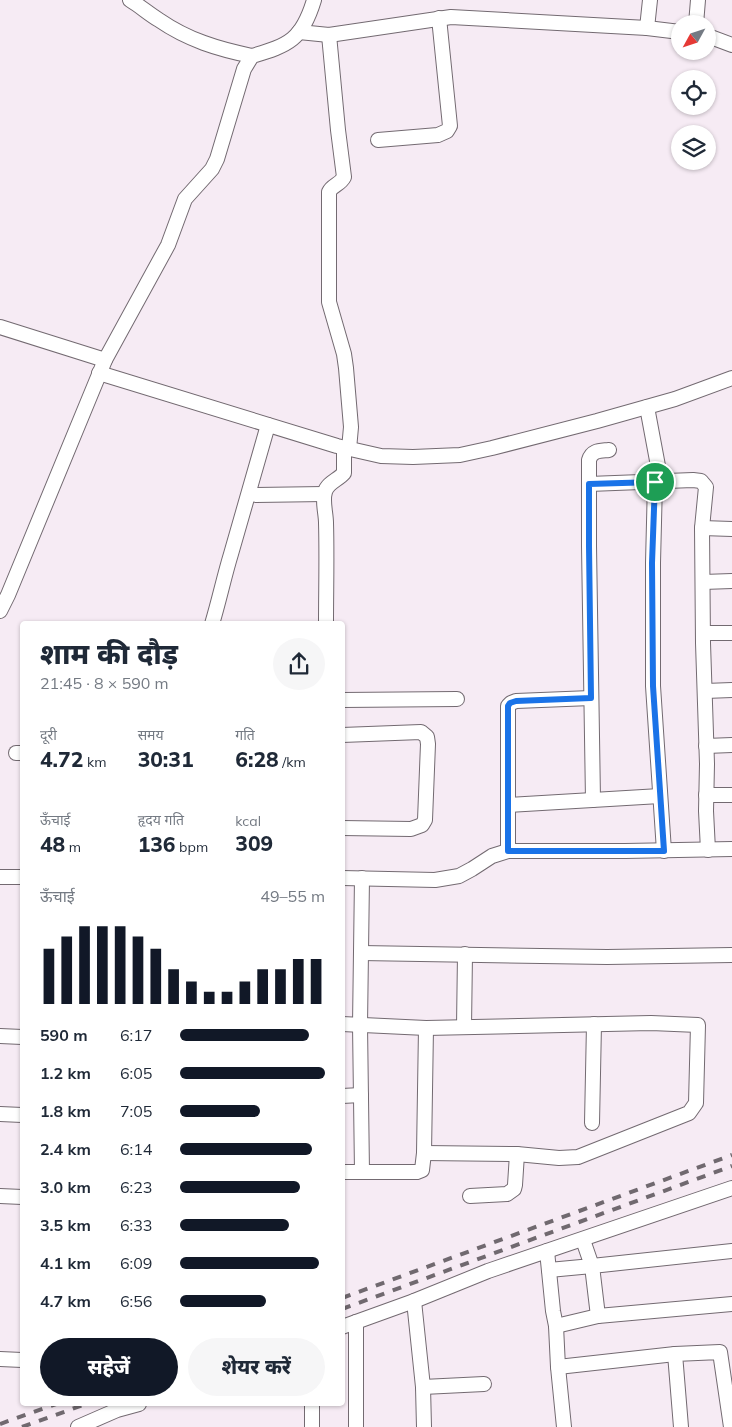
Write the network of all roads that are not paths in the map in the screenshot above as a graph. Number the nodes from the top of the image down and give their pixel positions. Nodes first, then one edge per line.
1 (130, 0) edge
2 (314, 0) edge
3 (650, 0) edge
4 (698, 0) edge
5 (697, 15) edge
6 (439, 18) junction
7 (647, 28) junction
8 (671, 31) edge
9 (299, 32) junction
10 (329, 35) junction
11 (716, 38) edge
12 (729, 40) edge
13 (252, 56) junction
14 (378, 140) dead end
15 (0, 327) edge
16 (102, 367) junction
17 (732, 378) edge
18 (648, 407) junction
19 (268, 425) junction
20 (347, 448) junction
21 (609, 450) dead end
22 (658, 482) junction
23 (589, 484) junction
24 (324, 494) junction
25 (256, 495) dead end
26 (702, 528) junction
27 (732, 529) edge
28 (703, 582) junction
29 (732, 582) edge
30 (0, 611) edge
31 (213, 621) edge
32 (326, 621) edge
33 (703, 633) junction
34 (732, 633) edge
35 (732, 690) edge
36 (705, 691) junction
37 (591, 698) junction
38 (457, 699) dead end
39 (345, 700) edge
40 (345, 735) edge
41 (732, 745) edge
42 (706, 746) junction
43 (706, 795) junction
44 (732, 795) edge
45 (660, 796) junction
46 (593, 800) junction
47 (508, 805) junction
48 (345, 828) edge
49 (732, 848) edge
50 (708, 850) junction
51 (508, 851) junction
52 (664, 851) junction
53 (0, 877) edge
54 (20, 877) edge
55 (345, 878) edge
56 (362, 878) junction
57 (361, 953) junction
58 (465, 954) junction
59 (732, 954) edge
60 (345, 1024) edge
61 (594, 1024) junction
62 (360, 1025) junction
63 (426, 1028) junction
64 (464, 1028) junction
65 (0, 1036) edge
66 (20, 1037) edge
67 (361, 1095) junction
68 (345, 1096) edge
69 (0, 1114) edge
70 (20, 1115) edge
71 (592, 1123) dead end
72 (424, 1154) junction
73 (517, 1154) junction
74 (345, 1172) edge
75 (362, 1172) junction
76 (732, 1188) edge
77 (0, 1196) edge
78 (470, 1196) dead end
79 (20, 1197) edge
80 (583, 1240) junction
81 (547, 1251) junction
82 (732, 1251) edge
83 (592, 1266) junction
84 (549, 1270) junction
85 (414, 1302) junction
86 (732, 1304) edge
87 (598, 1316) junction
88 (349, 1325) edge
89 (556, 1326) junction
90 (726, 1352) edge
91 (675, 1354) junction
92 (0, 1359) edge
93 (20, 1360) edge
94 (558, 1368) junction
95 (484, 1384) dead end
96 (423, 1387) junction
97 (131, 1406) edge
98 (312, 1406) edge
99 (78, 1427) edge
100 (312, 1427) edge
101 (356, 1427) edge
102 (424, 1427) edge
103 (564, 1427) edge
104 (681, 1427) edge
105 (731, 1427) edge

1 - 13 street
2 - 9 street
3 - 7 street
4 - 5 street
6 - 7 street
6 - 10 street
6 - 14 street
7 - 8 street
9 - 10 street
9 - 13 street
10 - 20 street
11 - 12 street
13 - 16 street
15 - 16 street
16 - 19 street
16 - 30 street
17 - 18 street
18 - 20 street
18 - 22 street
19 - 20 street
19 - 31 street
20 - 24 street
21 - 23 street
22 - 23 street
22 - 26 street
22 - 45 street
23 - 37 street
24 - 25 street
24 - 32 street
26 - 27 street
26 - 28 street
28 - 29 street
28 - 33 street
33 - 34 street
33 - 36 street
35 - 36 street
36 - 42 street
37 - 46 street
37 - 47 street
38 - 39 street
40 - 48 street
41 - 42 street
42 - 43 street
43 - 44 street
43 - 50 street
45 - 46 street
45 - 52 street
46 - 47 street
47 - 51 street
49 - 50 street
50 - 52 street
51 - 52 street
51 - 56 street
53 - 54 street
55 - 56 street
56 - 57 street
57 - 58 street
57 - 62 street
58 - 59 street
58 - 64 street
60 - 62 street
61 - 64 street
61 - 71 street
61 - 73 street
62 - 63 street
62 - 67 street
63 - 64 street
63 - 72 street
65 - 66 street
67 - 68 street
67 - 75 street
69 - 70 street
72 - 73 street
72 - 75 street
73 - 78 street
74 - 75 street
76 - 80 street
77 - 79 street
80 - 81 street
80 - 83 street
81 - 84 street
81 - 85 street
82 - 83 street
83 - 84 street
83 - 87 street
84 - 89 street
85 - 88 street
85 - 96 street
86 - 87 street
87 - 89 street
88 - 101 street
89 - 94 street
90 - 91 street
90 - 105 street
91 - 94 street
91 - 104 street
92 - 93 street
94 - 103 street
95 - 96 street
96 - 102 street
97 - 99 street
98 - 100 street

